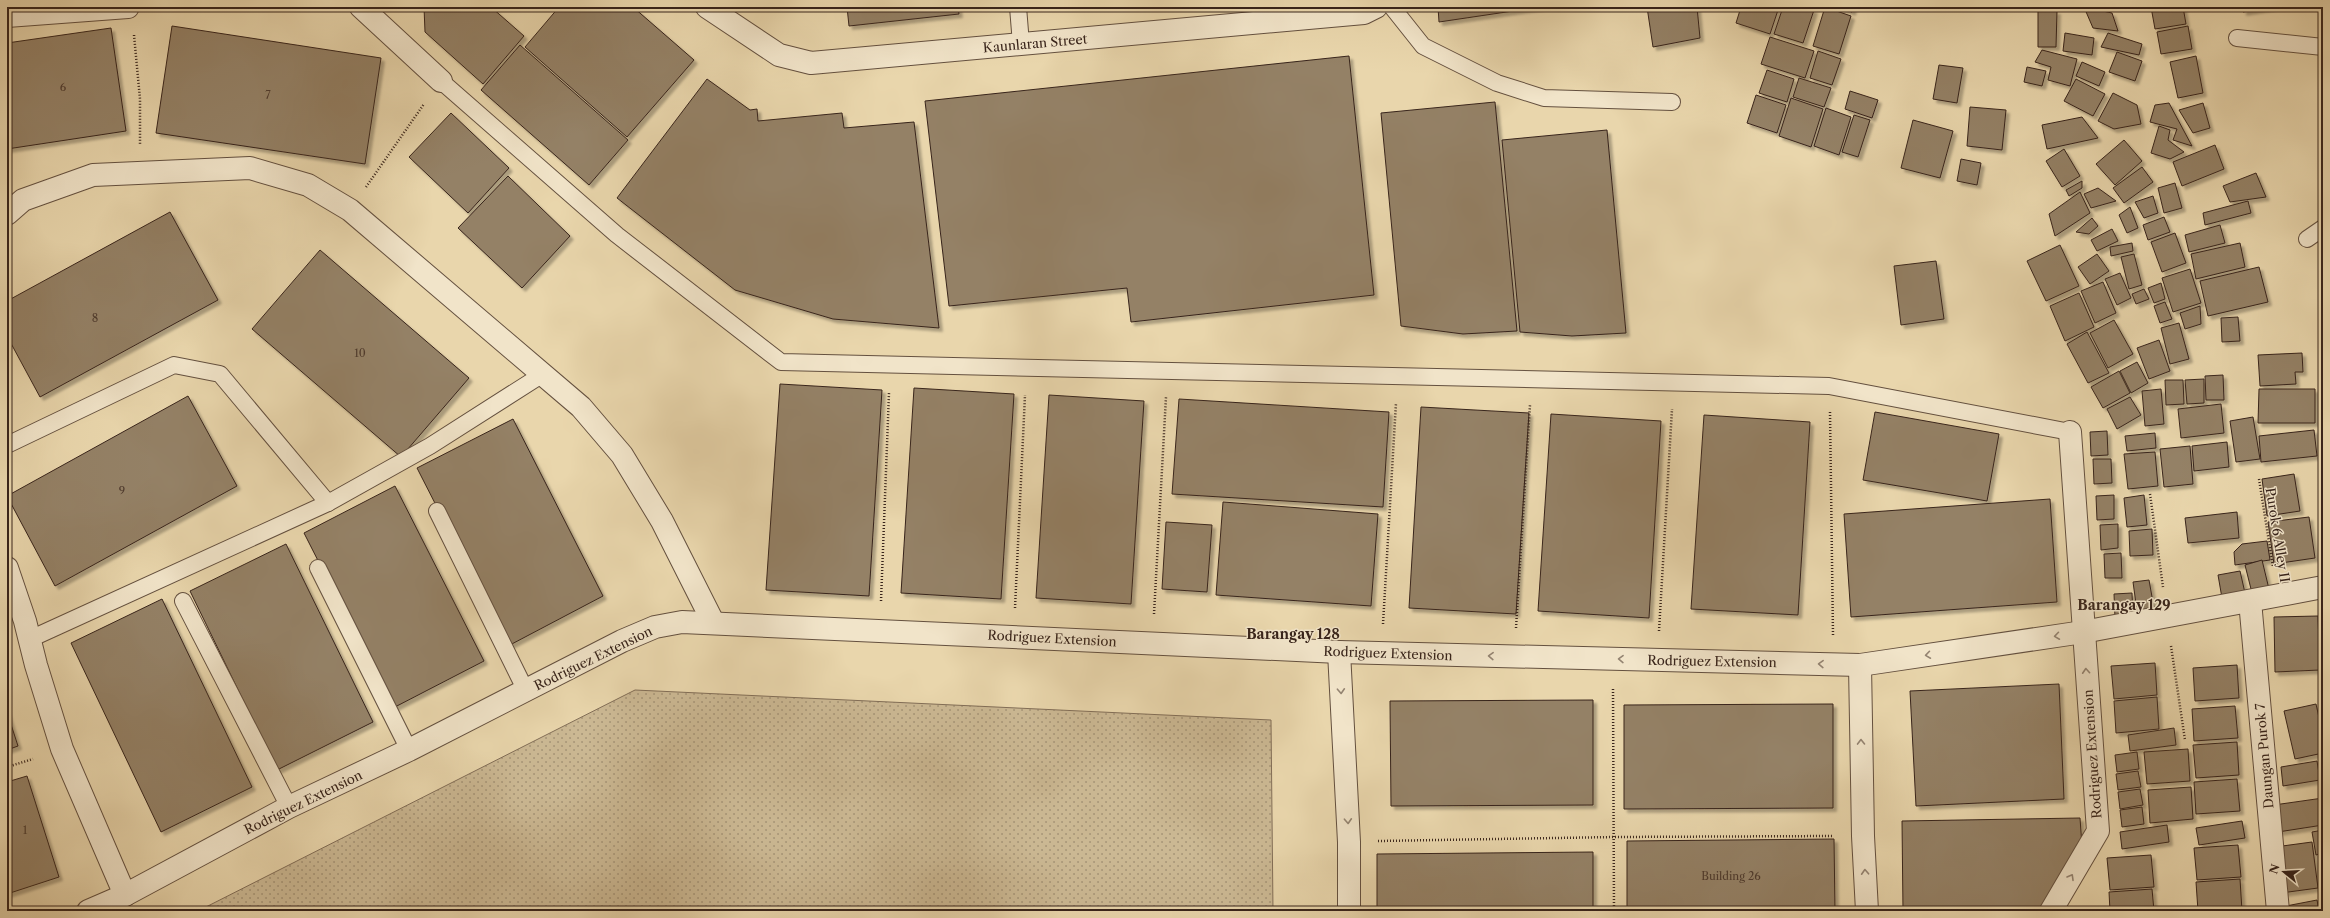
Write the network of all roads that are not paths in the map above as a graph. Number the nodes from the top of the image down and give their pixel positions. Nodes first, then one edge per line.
1 (128, 7) edge
2 (361, 7) edge
3 (707, 7) edge
4 (1018, 7) edge
5 (1376, 7) edge
6 (1392, 7) edge
7 (7, 16) edge
8 (2237, 38) dead end
9 (1021, 44) junction
10 (2323, 47) edge
11 (441, 81) joint
12 (1672, 102) dead end
13 (7, 214) edge
14 (2323, 228) edge
15 (2307, 239) dead end
16 (542, 374) junction
17 (2070, 432) joint
18 (7, 446) edge
19 (328, 503) junction
20 (437, 511) dead end
21 (7, 568) edge
22 (318, 568) dead end
23 (2323, 587) edge
24 (183, 600) dead end
25 (2250, 601) junction
26 (713, 622) junction
27 (2089, 631) junction
28 (30, 639) junction
29 (1339, 652) junction
30 (1860, 665) junction
31 (526, 691) junction
32 (409, 750) junction
33 (289, 807) junction
34 (125, 895) junction
35 (88, 911) edge
36 (1349, 911) edge
37 (1867, 911) edge
38 (2052, 911) edge
39 (2278, 911) edge

1 - 7 street
2 - 11 street
3 - 9 street, Kaunlaran Street
4 - 9 lane
5 - 9 street, Kaunlaran Street
6 - 12 lane
8 - 10 lane
11 - 17 lane
13 - 16 street
14 - 15 lane
16 - 19 lane
16 - 26 street
17 - 27 street
18 - 19 lane
19 - 28 lane
20 - 31 lane
21 - 28 street
22 - 32 lane
23 - 25 street, Rodriguez Extension
24 - 33 lane
25 - 27 street, Rodriguez Extension
25 - 39 street, Daungan Purok 7
26 - 29 street, Rodriguez Extension
26 - 31 street, Rodriguez Extension
27 -> 30 street, Rodriguez Extension
38 -> 27 street, Rodriguez Extension
28 - 34 street
30 -> 29 street, Rodriguez Extension
29 -> 36 street
37 -> 30 street
31 - 32 street, Rodriguez Extension
32 - 33 street, Rodriguez Extension
33 - 34 street, Rodriguez Extension
34 - 35 street, Rodriguez Extension

